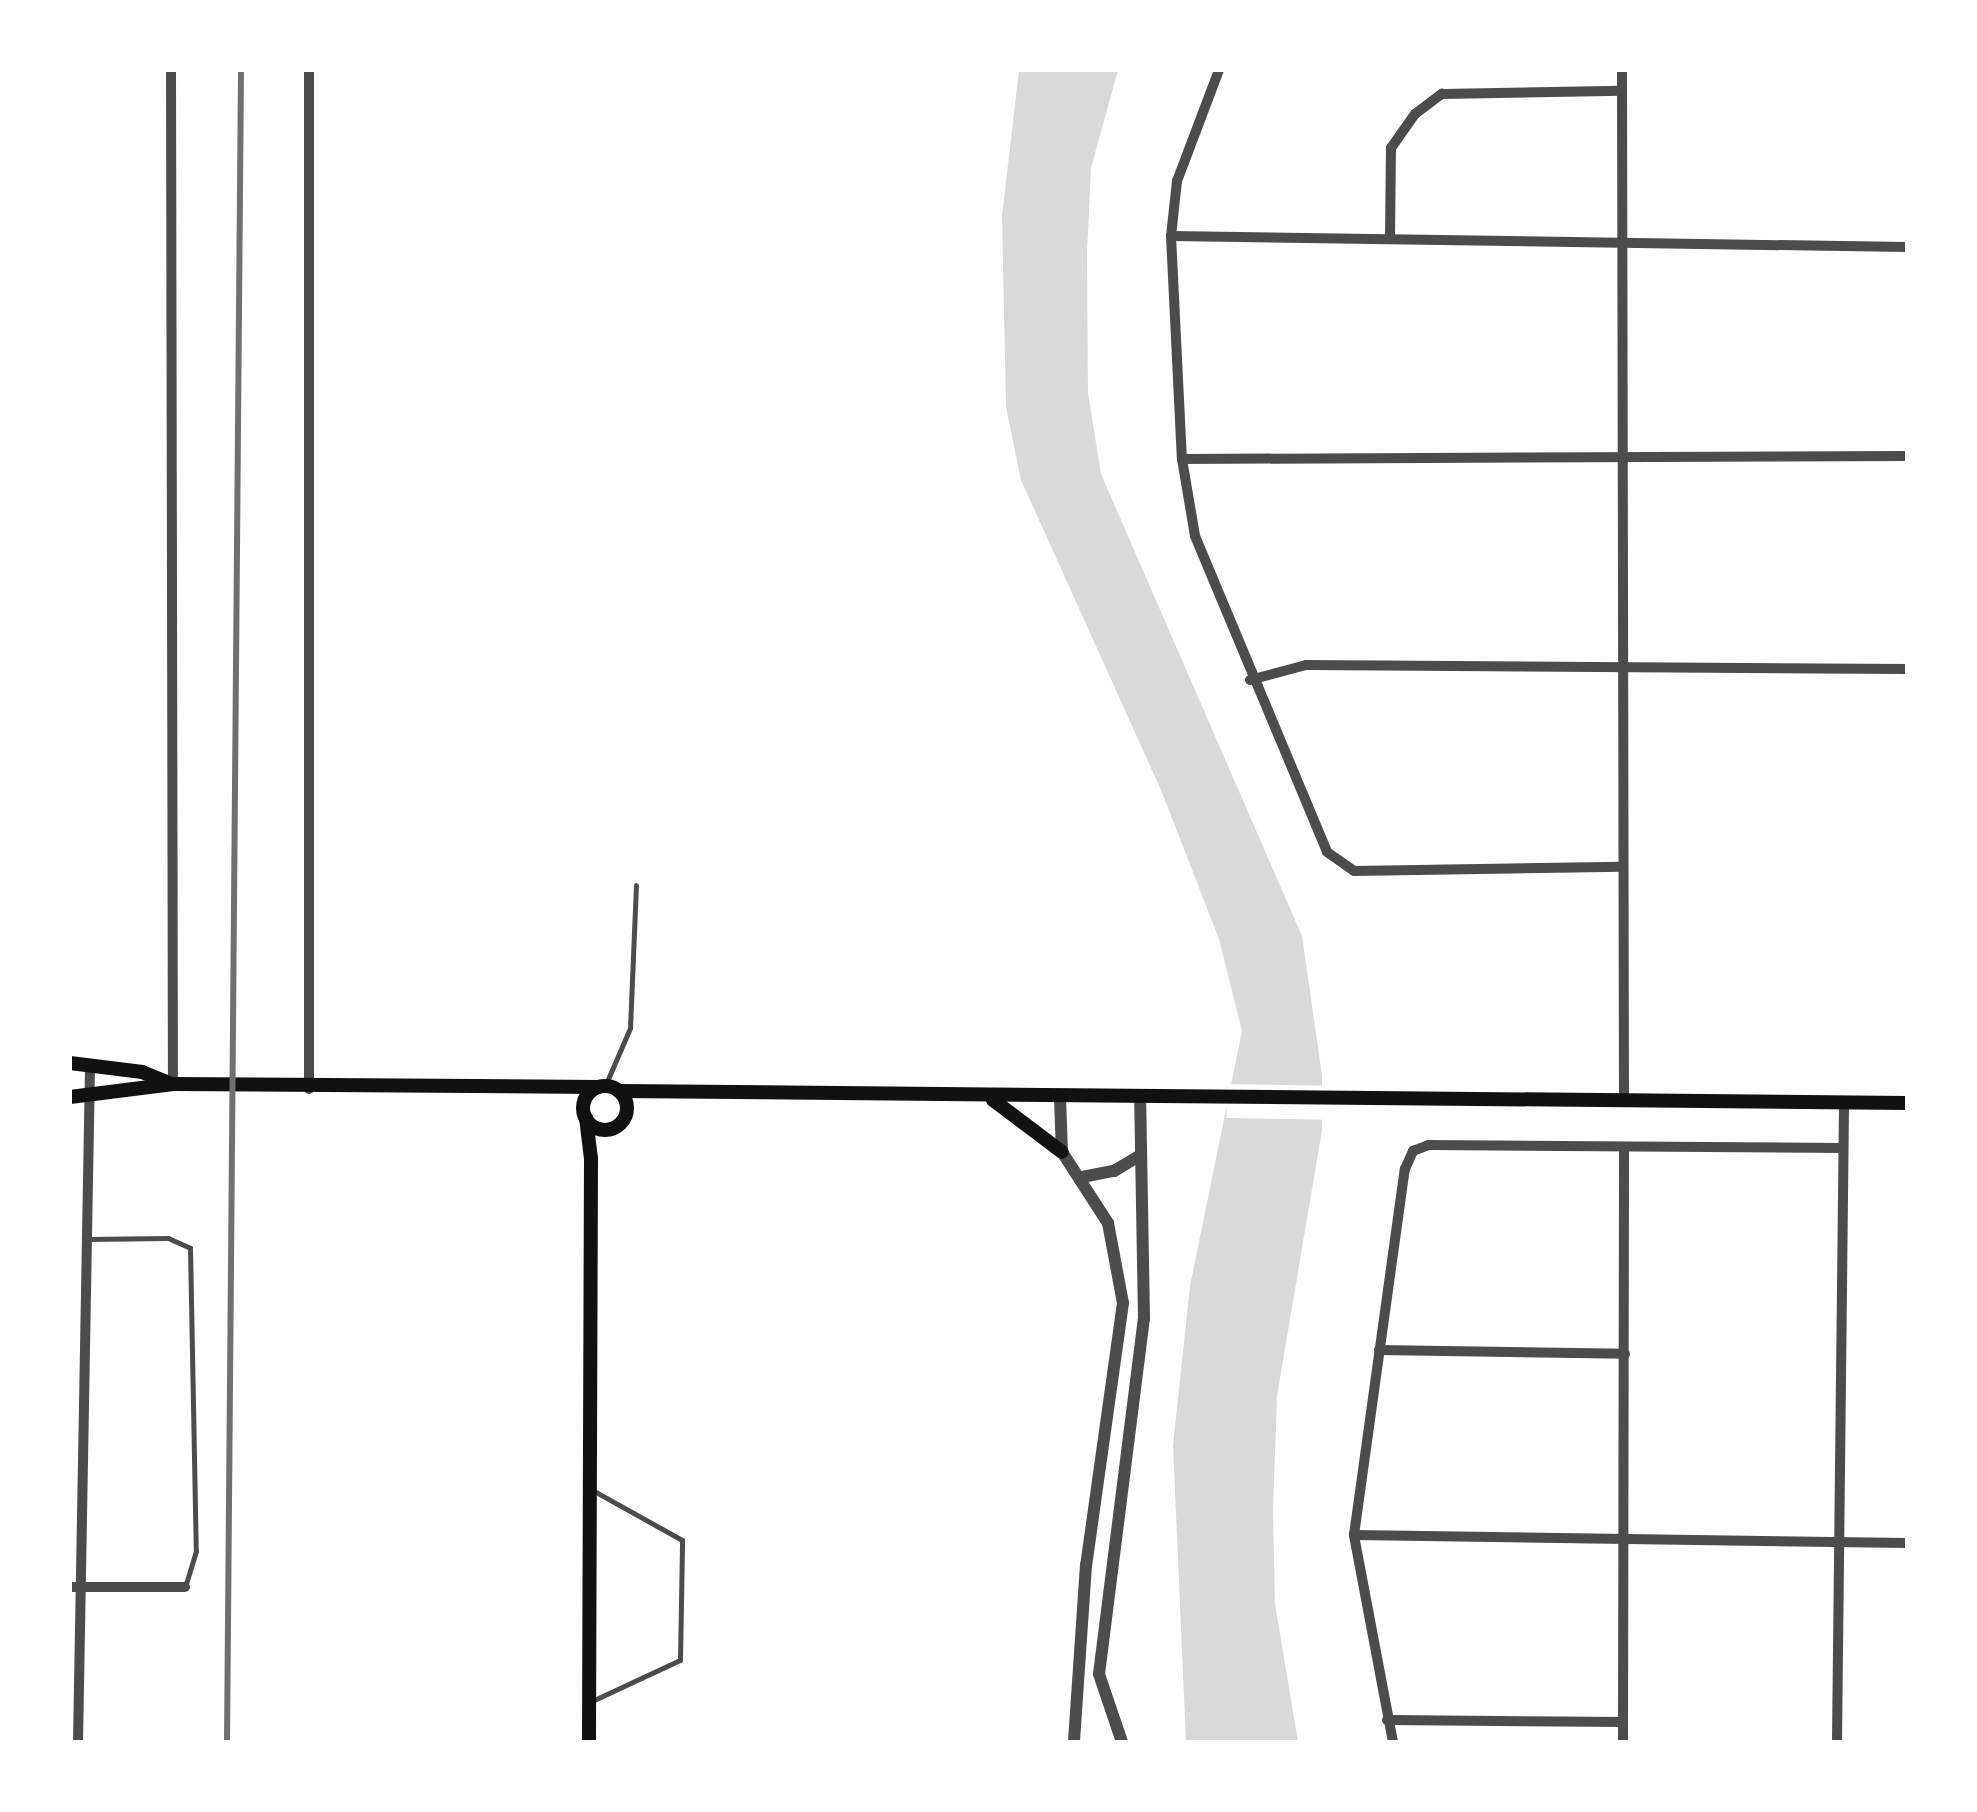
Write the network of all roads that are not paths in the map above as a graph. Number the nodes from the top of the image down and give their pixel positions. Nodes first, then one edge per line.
1 (171, 70) edge
2 (309, 70) edge
3 (1219, 70) edge
4 (1622, 70) edge
5 (1622, 90) junction
6 (1171, 236) junction
7 (1390, 240) junction
8 (1623, 246) junction
9 (1907, 247) edge
10 (1624, 456) junction
11 (1907, 456) edge
12 (1182, 459) junction
13 (1624, 668) junction
14 (1907, 669) edge
15 (1250, 680) junction
16 (1622, 867) junction
17 (636, 884) dead end
18 (70, 1063) edge
19 (90, 1065) junction
20 (172, 1084) junction
21 (607, 1088) junction
22 (309, 1089) junction
23 (558, 1090) junction
24 (656, 1096) junction
25 (70, 1097) edge
26 (87, 1097) junction
27 (1060, 1098) junction
28 (1140, 1098) junction
29 (1624, 1098) junction
30 (992, 1100) junction
31 (1907, 1102) edge
32 (1844, 1103) junction
33 (585, 1111) junction
34 (626, 1112) junction
35 (612, 1129) junction
36 (1624, 1146) junction
37 (1843, 1148) junction
38 (1062, 1152) junction
39 (1139, 1156) junction
40 (591, 1159) junction
41 (1082, 1177) junction
42 (85, 1238) junction
43 (1379, 1350) junction
44 (1624, 1354) junction
45 (591, 1489) junction
46 (1354, 1535) junction
47 (1624, 1537) junction
48 (1907, 1542) edge
49 (1838, 1543) junction
50 (74, 1587) edge
51 (185, 1587) joint
52 (590, 1703) junction
53 (1387, 1720) junction
54 (1623, 1722) junction
55 (78, 1742) edge
56 (589, 1742) edge
57 (1074, 1742) edge
58 (1122, 1742) edge
59 (1393, 1742) edge
60 (1622, 1742) edge
61 (1837, 1742) edge

1 - 20 street
2 - 22 street
3 - 6 street
4 - 5 street
5 - 7 street
5 - 8 street
6 - 7 street
6 - 12 street
7 - 8 street
8 - 9 street
8 - 10 street
10 - 11 street
10 - 12 street
10 - 13 street
12 - 15 street
13 - 14 street
13 - 15 street
13 - 16 street
15 - 16 street
16 - 29 street
17 - 21 lane
18 - 19 main road
19 - 20 main road
19 - 26 street
20 - 22 main road
20 - 26 main road
21 - 23 main road
21 - 24 main road
21 - 33 main road
21 - 34 main road
22 - 23 main road
23 - 33 main road
24 - 30 main road
24 - 34 main road
25 - 26 main road
26 - 42 street
27 - 28 main road
27 - 30 main road
27 - 38 street
28 - 29 main road
28 - 39 street
29 - 32 main road
30 - 38 main road
31 - 32 main road
32 - 37 street
33 - 35 main road
33 - 40 main road
34 - 35 main road
35 - 40 main road
36 - 37 street
36 - 43 street
36 - 44 street
37 - 49 street
38 - 41 street
39 - 41 street
39 - 58 street
40 - 45 main road
41 - 57 street
42 - 50 street
42 - 51 lane
43 - 44 street
43 - 46 street
44 - 47 street
45 - 52 main road
45 - 52 lane
46 - 47 street
46 - 53 street
47 - 49 street
47 - 54 street
48 - 49 street
49 - 61 street
50 - 51 street
50 - 55 street
52 - 56 main road
53 - 54 street
53 - 59 street
54 - 60 street

